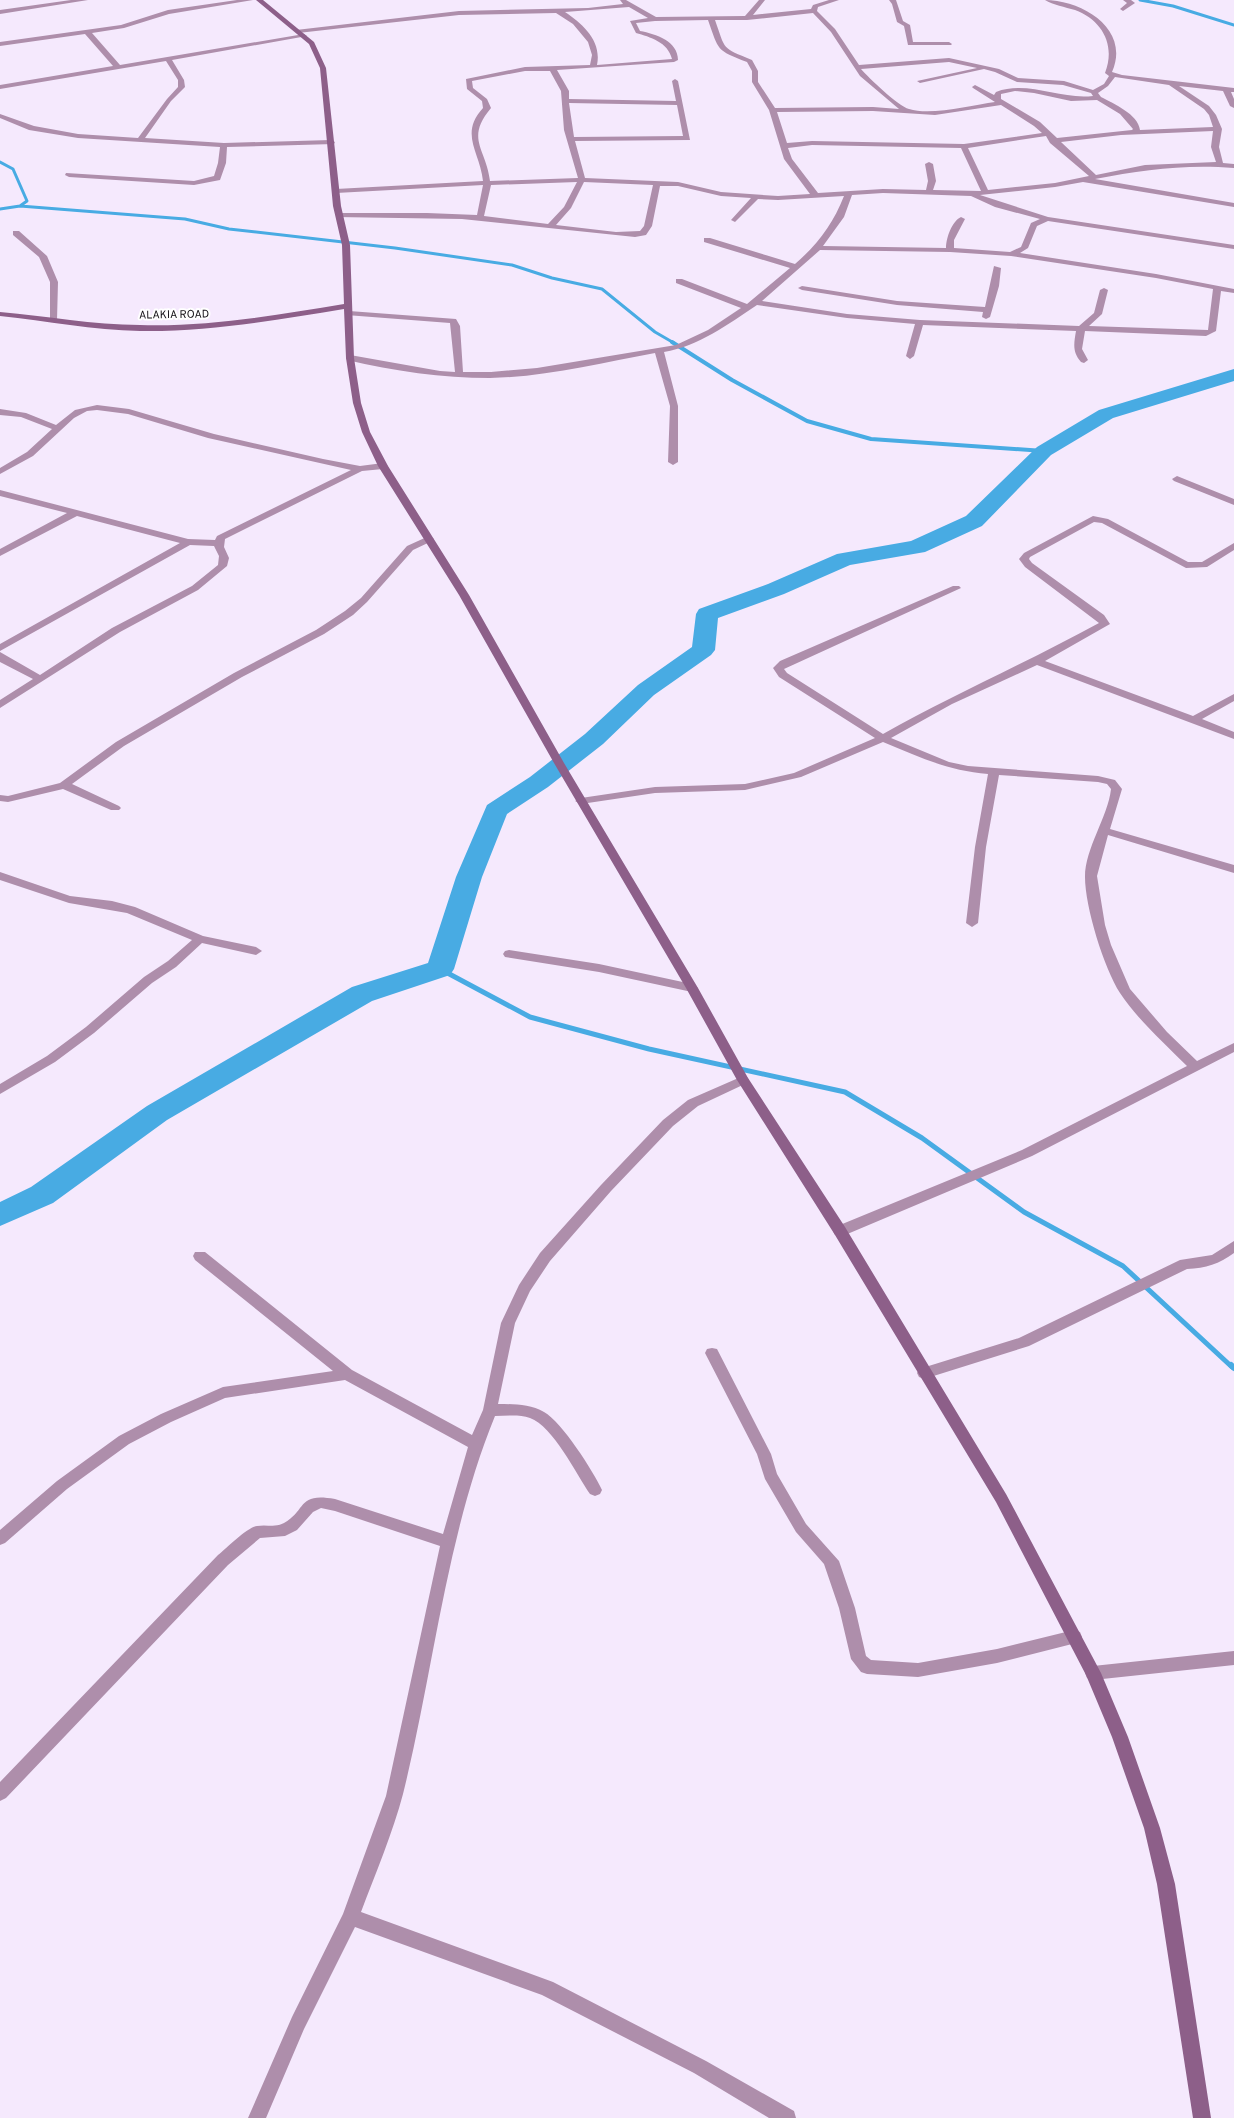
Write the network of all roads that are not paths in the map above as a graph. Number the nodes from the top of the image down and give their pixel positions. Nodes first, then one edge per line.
1 (84, 0) edge
2 (250, 0) edge
3 (258, 0) edge
4 (621, 0) edge
5 (762, 0) edge
6 (836, 0) edge
7 (892, 0) edge
8 (1048, 0) edge
9 (1126, 0) edge
10 (630, 5) junction
11 (1123, 9) dead end
12 (556, 10) junction
13 (814, 11) junction
14 (0, 12) edge
15 (710, 17) junction
16 (747, 18) junction
17 (656, 19) junction
18 (87, 32) junction
19 (301, 34) junction
20 (0, 44) edge
21 (949, 44) dead end
22 (168, 59) junction
23 (857, 66) junction
24 (118, 67) junction
25 (593, 68) junction
26 (986, 68) junction
27 (553, 69) junction
28 (1113, 76) junction
29 (1014, 79) junction
30 (0, 80) edge
31 (674, 81) dead end
32 (920, 81) dead end
33 (1171, 82) junction
34 (4, 86) edge
35 (1230, 90) edge
36 (1096, 95) junction
37 (566, 101) junction
38 (1000, 101) junction
39 (679, 102) junction
40 (1234, 106) edge
41 (773, 110) junction
42 (905, 110) junction
43 (0, 116) edge
44 (1218, 129) junction
45 (1133, 133) junction
46 (1047, 134) junction
47 (141, 138) junction
48 (570, 139) junction
49 (1053, 141) junction
50 (331, 142) junction
51 (224, 145) junction
52 (783, 146) junction
53 (964, 146) junction
54 (929, 164) dead end
55 (1220, 165) junction
56 (1234, 166) edge
57 (70, 175) dead end
58 (1093, 176) junction
59 (1083, 179) junction
60 (582, 180) junction
61 (487, 183) junction
62 (657, 183) junction
63 (336, 191) junction
64 (929, 192) junction
65 (849, 193) junction
66 (986, 193) junction
67 (971, 194) junction
68 (816, 196) junction
69 (756, 197) junction
70 (1234, 205) edge
71 (339, 215) junction
72 (480, 218) junction
73 (962, 219) dead end
74 (1047, 219) junction
75 (735, 220) dead end
76 (550, 227) junction
77 (16, 233) dead end
78 (707, 240) dead end
79 (1234, 247) edge
80 (818, 248) junction
81 (950, 250) junction
82 (1011, 254) junction
83 (796, 267) junction
84 (998, 268) dead end
85 (679, 281) dead end
86 (802, 288) dead end
87 (1217, 288) junction
88 (1104, 290) dead end
89 (1234, 291) edge
90 (751, 305) junction
91 (349, 309) junction
92 (988, 310) junction
93 (0, 314) edge
94 (54, 318) junction
95 (920, 322) junction
96 (984, 324) junction
97 (1081, 328) junction
98 (659, 352) junction
99 (910, 356) dead end
100 (350, 358) junction
101 (1084, 360) dead end
102 (459, 375) junction
103 (0, 412) edge
104 (56, 428) junction
105 (673, 462) dead end
106 (383, 466) junction
107 (360, 468) junction
108 (0, 471) edge
109 (1177, 479) dead end
110 (0, 493) edge
111 (1234, 502) edge
112 (75, 513) junction
113 (429, 539) junction
114 (188, 542) junction
115 (218, 542) junction
116 (1234, 546) edge
117 (0, 553) edge
118 (956, 588) dead end
119 (0, 648) edge
120 (0, 655) edge
121 (1036, 662) junction
122 (40, 679) junction
123 (1234, 697) edge
124 (0, 705) edge
125 (1194, 720) junction
126 (1234, 736) edge
127 (883, 738) junction
128 (994, 772) junction
129 (64, 785) junction
130 (0, 798) edge
131 (581, 801) junction
132 (115, 808) dead end
133 (1105, 831) junction
134 (1234, 869) edge
135 (0, 876) edge
136 (972, 923) dead end
137 (200, 939) junction
138 (256, 951) dead end
139 (509, 954) dead end
140 (692, 988) junction
141 (1234, 1047) edge
142 (1196, 1067) junction
143 (739, 1072) junction
144 (0, 1090) edge
145 (840, 1231) junction
146 (1234, 1246) edge
147 (200, 1256) dead end
148 (712, 1353) dead end
149 (924, 1373) junction
150 (347, 1374) junction
151 (490, 1410) junction
152 (476, 1444) junction
153 (595, 1490) dead end
154 (0, 1539) edge
155 (448, 1542) junction
156 (1074, 1637) junction
157 (1234, 1658) edge
158 (1093, 1673) junction
159 (0, 1793) edge
160 (351, 1917) junction
161 (257, 2118) edge
162 (787, 2118) edge
163 (1202, 2118) edge

1 - 14 street
2 - 18 street
3 - 19 main road
4 - 10 street
5 - 16 street
6 - 13 street
7 - 21 street
8 - 28 street
9 - 11 street
10 - 12 street
10 - 17 street
12 - 19 street
12 - 25 street
13 - 16 street
13 - 23 street
15 - 16 street
15 - 17 street
15 - 41 street
17 - 25 street
18 - 20 street
18 - 24 street
19 - 22 street
19 - 50 main road
22 - 24 street
22 - 47 street
23 - 26 street
23 - 42 street
24 - 34 street
25 - 27 street
26 - 29 street
26 - 32 street
27 - 37 street
27 - 61 street
28 - 33 street
28 - 36 street
29 - 36 street
29 - 38 street
30 - 34 street
31 - 39 street
33 - 35 street
33 - 44 street
35 - 40 street
36 - 38 street
36 - 45 street
37 - 39 street
37 - 48 street
38 - 42 street
38 - 46 street
39 - 48 street
41 - 42 street
41 - 52 street
43 - 47 street
44 - 45 street
44 - 55 street
45 - 49 street
46 - 49 street
46 - 53 street
47 - 51 street
48 - 60 street
49 - 58 street
50 - 51 street
50 - 63 main road
51 - 57 street
52 - 53 street
52 - 68 street
53 - 66 street
54 - 64 street
55 - 56 street
55 - 58 street
58 - 59 street
59 - 66 street
59 - 70 street
60 - 61 street
60 - 62 street
60 - 76 street
61 - 63 street
61 - 72 street
62 - 69 street
62 - 76 street
63 - 71 main road
64 - 65 street
64 - 67 street
65 - 68 street
65 - 80 street
66 - 67 street
67 - 74 street
68 - 69 street
69 - 75 street
71 - 72 street
71 - 91 main road
72 - 76 street
73 - 81 street
74 - 79 street
74 - 82 street
77 - 94 street
78 - 83 street
80 - 81 street
80 - 83 street
81 - 82 street
82 - 87 street
83 - 90 street
84 - 92 street
85 - 90 street
86 - 92 street
87 - 89 street
87 - 97 street
88 - 97 street
90 - 95 street
90 - 98 street
91 - 94 main road, ALAKIA ROAD
91 - 100 main road
91 - 102 street
92 - 96 street
93 - 94 main road, ALAKIA ROAD
95 - 96 street
95 - 99 street
96 - 97 street
97 - 101 street
98 - 102 street
98 - 105 street
100 - 102 street
100 - 106 main road
103 - 104 street
104 - 107 street
104 - 108 street
106 - 107 street
106 - 113 main road
107 - 115 street
109 - 111 street
110 - 112 street
112 - 114 street
112 - 117 street
113 - 129 street
113 - 131 main road
114 - 115 street
114 - 119 street
115 - 122 street
116 - 121 street
118 - 127 street
120 - 122 street
121 - 125 street
121 - 127 street
122 - 124 street
123 - 125 street
125 - 126 street
127 - 128 street
127 - 131 street
128 - 133 street
128 - 136 street
129 - 130 street
129 - 132 street
131 - 140 main road
133 - 134 street
133 - 142 street
135 - 137 street
137 - 138 street
137 - 144 street
139 - 140 street
140 - 143 main road
141 - 142 street
142 - 145 street
143 - 145 main road
143 - 151 street
145 - 149 main road
146 - 149 street
147 - 150 street
148 - 156 street
149 - 156 main road
150 - 152 street
150 - 154 street
151 - 152 street
151 - 153 street
152 - 155 street
155 - 159 street
155 - 160 street
156 - 158 main road
157 - 158 street
158 - 163 main road
160 - 161 street
160 - 162 street

